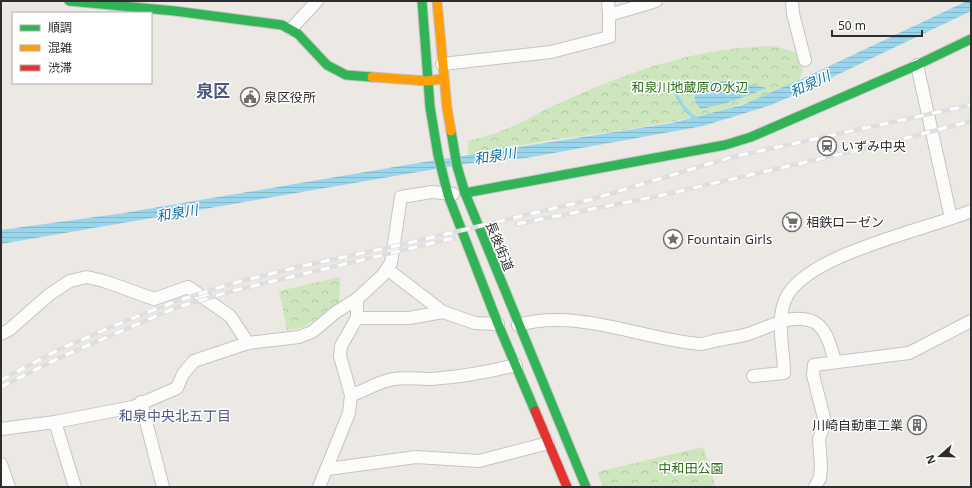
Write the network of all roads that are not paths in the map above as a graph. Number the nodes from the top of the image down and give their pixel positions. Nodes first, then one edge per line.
1 (69, 1) edge
2 (316, 1) edge
3 (422, 1) edge
4 (437, 1) edge
5 (608, 1) edge
6 (656, 1) edge
7 (792, 1) edge
8 (176, 6) edge
9 (609, 15) junction
10 (291, 28) junction
11 (971, 39) edge
12 (805, 60) dead end
13 (442, 64) junction
14 (917, 65) junction
15 (443, 79) junction
16 (427, 81) junction
17 (465, 193) junction
18 (448, 195) junction
19 (971, 211) edge
20 (951, 218) junction
21 (387, 269) junction
22 (357, 299) junction
23 (443, 312) junction
24 (357, 318) junction
25 (971, 320) edge
26 (780, 322) junction
27 (498, 324) junction
28 (518, 326) junction
29 (1, 334) edge
30 (248, 344) junction
31 (835, 362) junction
32 (516, 365) junction
33 (753, 376) dead end
34 (351, 395) junction
35 (141, 402) junction
36 (55, 422) junction
37 (1, 429) edge
38 (548, 443) junction
39 (1, 464) edge
40 (328, 469) junction
41 (9, 487) edge
42 (75, 487) edge
43 (162, 487) edge
44 (319, 487) edge
45 (567, 487) edge
46 (586, 487) edge
47 (815, 487) edge

1 - 8 main road
2 - 10 street
3 - 16 main road
4 - 13 main road, 長後街道
5 - 9 street
6 - 9 street
7 - 12 street
8 - 10 main road
9 - 13 street
10 - 16 main road
11 - 14 main road
13 - 15 main road, 長後街道
14 - 17 main road
14 - 20 street
15 - 16 main road
15 - 17 main road, 長後街道
16 - 18 main road
17 - 18 street
17 - 28 main road, 長後街道
18 - 21 street
18 - 27 main road
19 - 20 street
20 - 26 street
21 - 22 street
21 - 23 street
22 - 24 street
22 - 30 street
23 - 24 street
23 - 27 street
24 - 34 street
25 - 31 street
26 - 28 street
26 - 31 street
26 - 33 street
27 - 32 main road
28 - 46 main road, 長後街道
29 - 30 street
30 - 35 street
31 - 47 street
32 - 34 street
32 - 38 main road
34 - 40 street
35 - 36 street
35 - 43 street
36 - 37 street
36 - 42 street
38 - 40 street
38 - 45 main road
39 - 41 street
40 - 44 street

